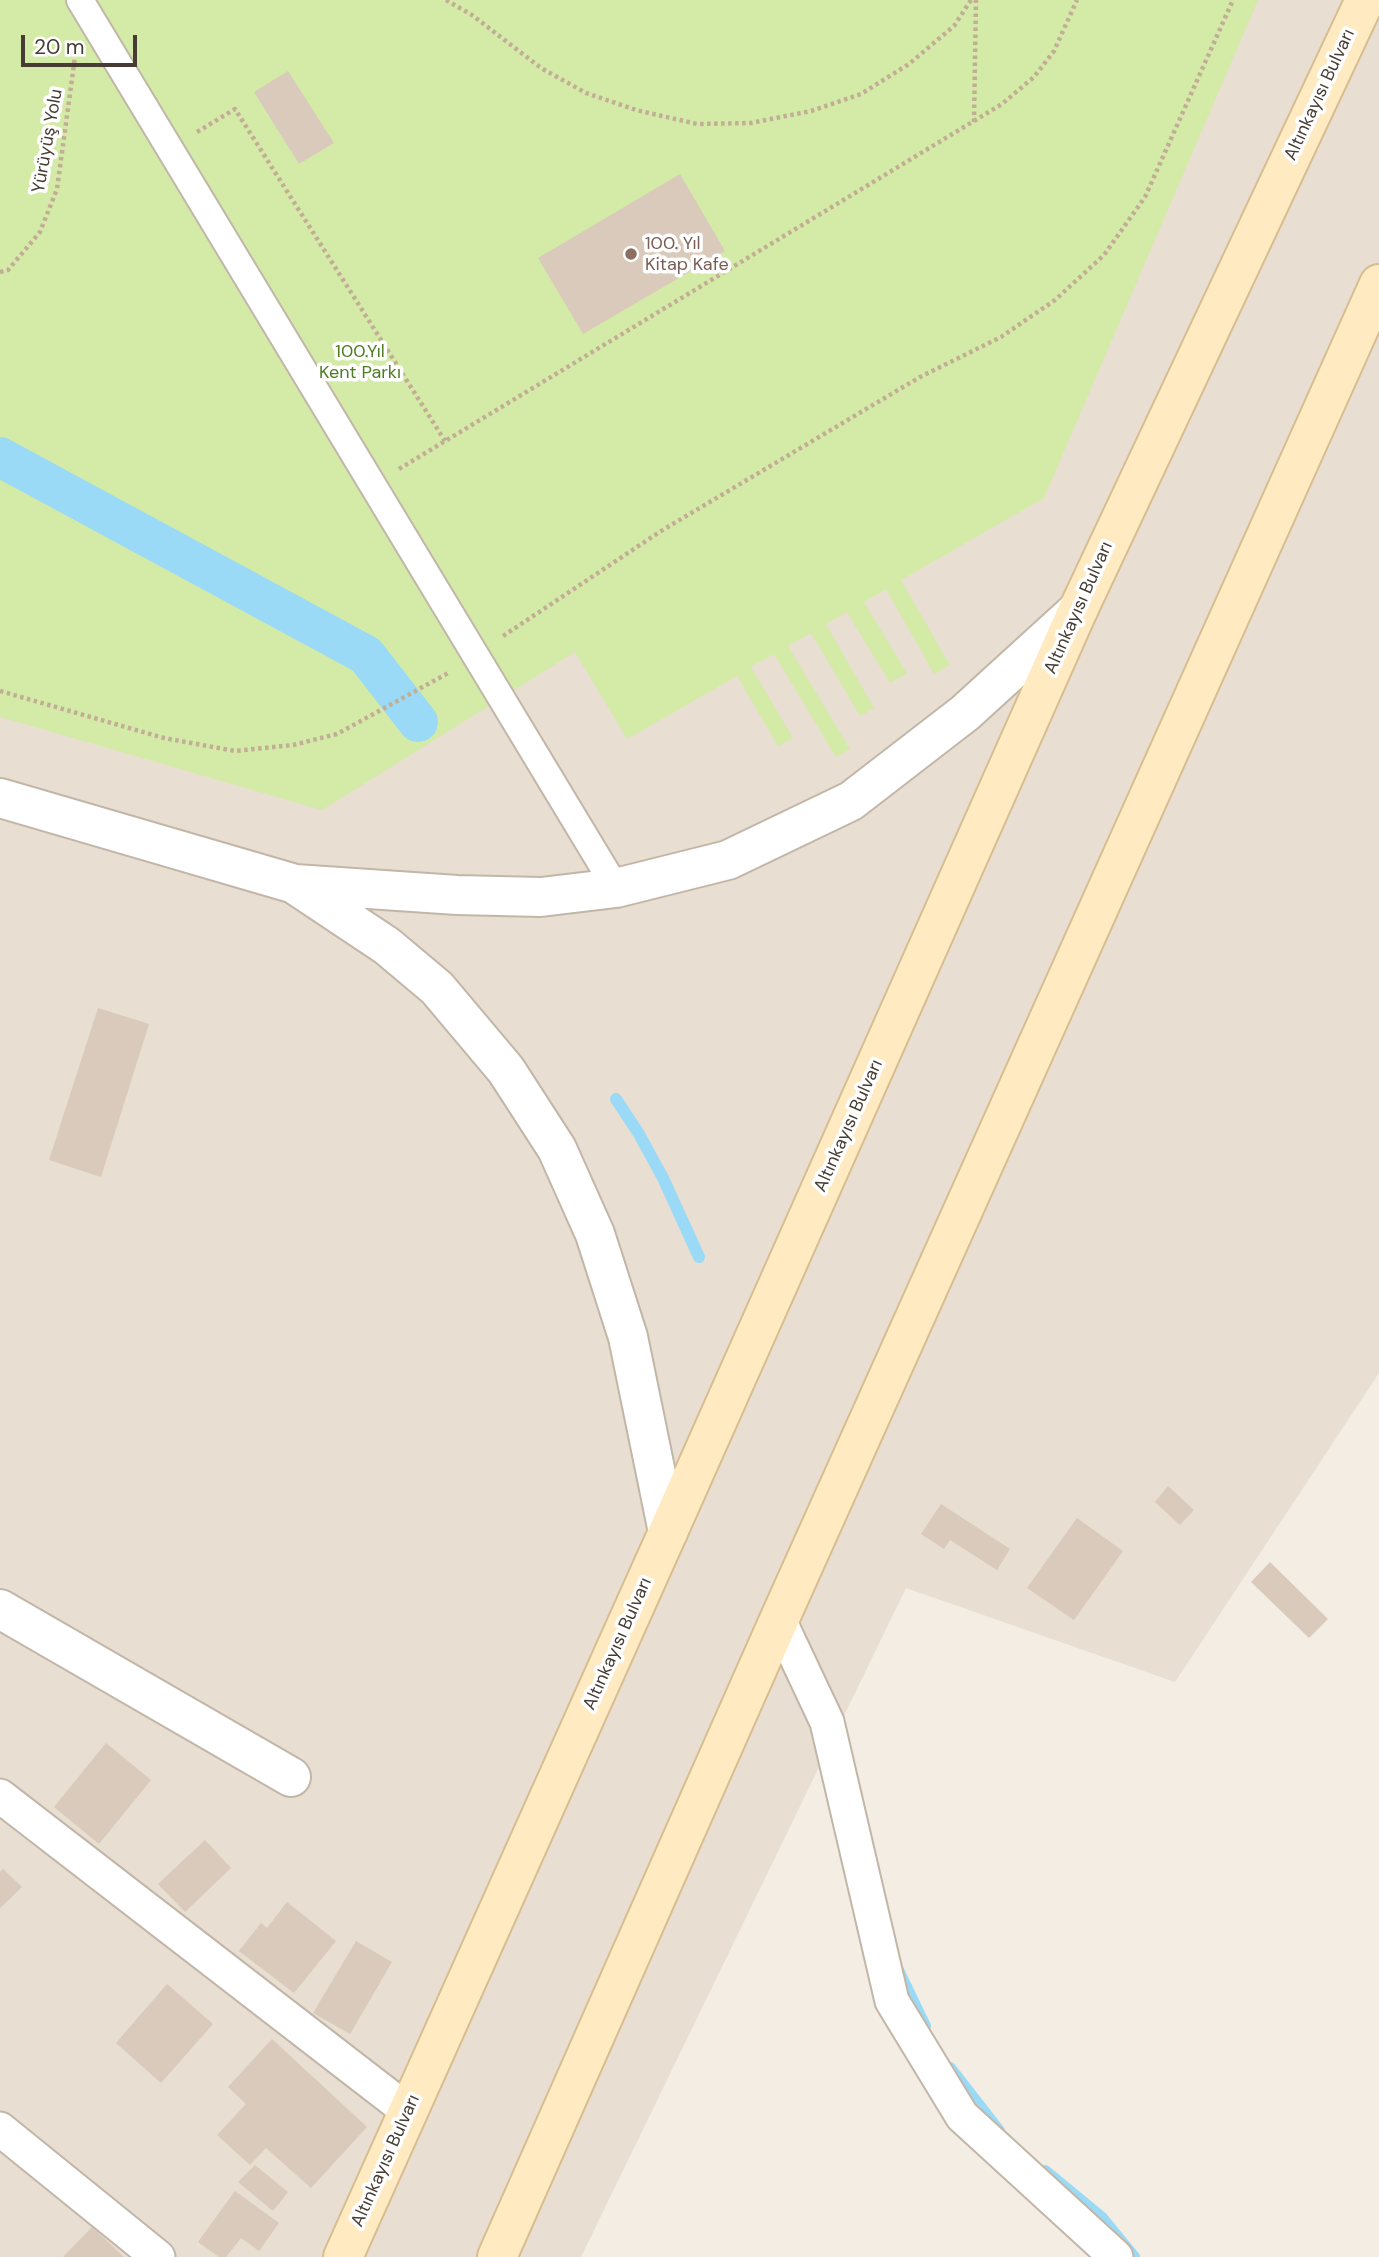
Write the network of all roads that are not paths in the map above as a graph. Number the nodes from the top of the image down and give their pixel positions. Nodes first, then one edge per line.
1 (1365, 0) edge
2 (84, 7) edge
3 (1379, 284) edge
4 (1078, 610) junction
5 (0, 798) edge
6 (295, 884) junction
7 (616, 888) junction
8 (668, 1532) junction
9 (0, 1608) edge
10 (779, 1620) junction
11 (291, 1777) dead end
12 (0, 1796) edge
13 (408, 2111) junction
14 (0, 2129) edge
15 (158, 2257) edge
16 (343, 2257) edge
17 (497, 2257) edge
18 (1116, 2257) edge

1 - 4 main road, Altınkayısı Bulvarı
2 - 7 street
3 - 10 main road
4 - 7 street
4 - 8 main road, Altınkayısı Bulvarı
5 - 6 street
6 - 7 street
6 - 8 street
8 - 13 main road, Altınkayısı Bulvarı
9 - 11 street
10 - 17 main road
10 - 18 street
12 - 13 street
13 - 16 main road, Altınkayısı Bulvarı
14 - 15 street

